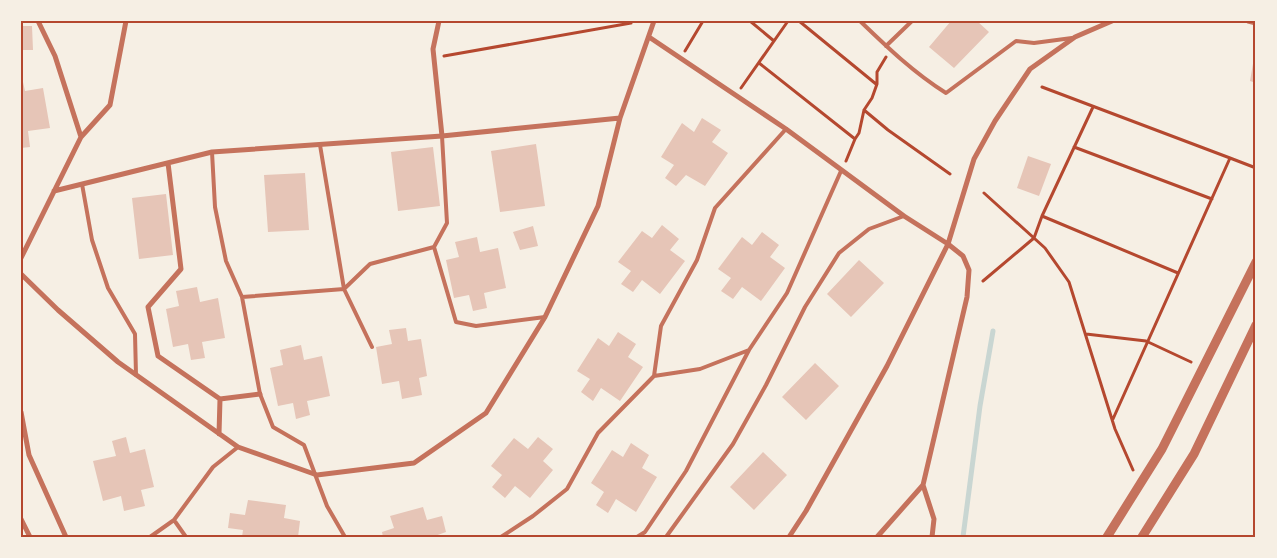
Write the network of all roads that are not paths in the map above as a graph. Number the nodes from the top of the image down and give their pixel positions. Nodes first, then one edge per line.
1 (38, 21) edge
2 (126, 21) edge
3 (439, 21) edge
4 (654, 21) edge
5 (860, 21) edge
6 (912, 21) edge
7 (1112, 21) edge
8 (1248, 21) edge
9 (1256, 23) edge
10 (650, 36) junction
11 (1074, 38) junction
12 (886, 46) junction
13 (620, 118) junction
14 (786, 129) junction
15 (442, 136) junction
16 (80, 137) junction
17 (320, 145) junction
18 (212, 152) junction
19 (168, 162) junction
20 (841, 171) junction
21 (82, 184) junction
22 (54, 191) junction
23 (904, 216) junction
24 (948, 244) junction
25 (434, 247) junction
26 (21, 258) edge
27 (1256, 262) edge
28 (21, 274) edge
29 (344, 288) junction
30 (242, 297) junction
31 (545, 317) junction
32 (1256, 325) edge
33 (372, 347) dead end
34 (749, 350) junction
35 (136, 375) junction
36 (654, 376) junction
37 (260, 394) junction
38 (220, 399) junction
39 (21, 412) edge
40 (219, 434) junction
41 (238, 447) junction
42 (316, 475) junction
43 (923, 485) junction
44 (21, 519) edge
45 (174, 520) junction
46 (30, 537) edge
47 (66, 537) edge
48 (150, 537) edge
49 (186, 537) edge
50 (345, 537) edge
51 (502, 537) edge
52 (637, 537) edge
53 (666, 537) edge
54 (789, 537) edge
55 (878, 537) edge
56 (932, 537) edge
57 (1107, 537) edge
58 (1142, 537) edge

1 - 16 street
2 - 16 street
3 - 15 street
4 - 10 street
5 - 12 lane
6 - 12 lane
7 - 11 street
8 - 9 street
10 - 13 street
10 - 14 street
11 - 12 lane
11 - 24 street
13 - 15 street
13 - 31 street
14 - 20 street
14 - 36 lane
15 - 17 street
15 - 25 lane
16 - 22 street
17 - 18 street
17 - 29 lane
18 - 19 street
18 - 30 lane
19 - 21 street
19 - 38 street
20 - 23 street
20 - 34 lane
21 - 22 street
21 - 35 lane
22 - 26 street
23 - 24 street
23 - 53 lane
24 - 43 street
24 - 54 street
25 - 29 lane
25 - 31 lane
27 - 57 street
28 - 35 street
29 - 30 lane
29 - 33 lane
30 - 37 lane
31 - 42 street
32 - 58 street
34 - 36 lane
34 - 52 lane
35 - 40 street
36 - 51 lane
37 - 38 street
37 - 42 lane
38 - 40 street
39 - 47 street
40 - 41 street
41 - 42 street
41 - 45 lane
42 - 50 lane
43 - 55 street
43 - 56 street
44 - 46 street
45 - 48 lane
45 - 49 lane

